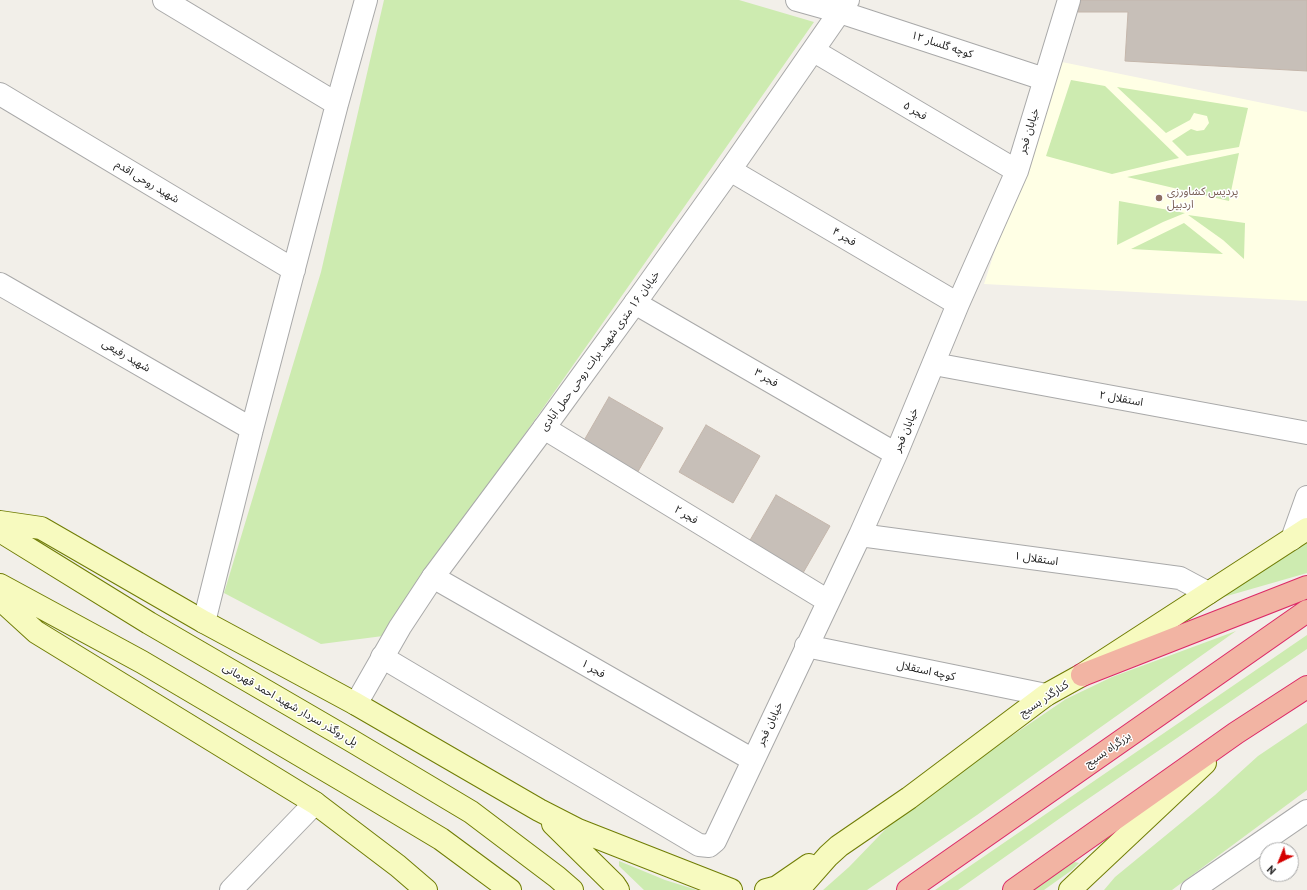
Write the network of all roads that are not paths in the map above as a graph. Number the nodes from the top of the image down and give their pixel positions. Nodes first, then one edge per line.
1 (164, 0) edge
2 (366, 0) edge
3 (797, 0) edge
4 (1069, 0) edge
5 (844, 6) edge
6 (814, 51) junction
7 (1044, 79) junction
8 (0, 94) edge
9 (337, 104) junction
10 (730, 170) junction
11 (1017, 171) junction
12 (294, 270) junction
13 (0, 284) edge
14 (635, 303) junction
15 (958, 304) junction
16 (934, 364) junction
17 (544, 428) junction
18 (252, 429) junction
19 (1307, 433) edge
20 (896, 454) junction
21 (1307, 498) edge
22 (0, 522) edge
23 (0, 531) edge
24 (1300, 534) edge
25 (860, 535) junction
26 (433, 577) junction
27 (0, 585) edge
28 (1307, 587) edge
29 (1208, 593) junction
30 (0, 599) edge
31 (828, 602) junction
32 (1307, 611) edge
33 (204, 622) junction
34 (806, 646) junction
35 (382, 657) junction
36 (1082, 675) junction
37 (1307, 687) edge
38 (1046, 695) junction
39 (356, 704) junction
40 (1236, 734) junction
41 (753, 760) junction
42 (315, 803) junction
43 (539, 810) junction
44 (1307, 811) edge
45 (839, 846) junction
46 (565, 884) edge
47 (231, 890) edge
48 (426, 890) edge
49 (510, 890) edge
50 (618, 890) edge
51 (731, 890) edge
52 (766, 890) edge
53 (798, 890) edge
54 (908, 890) edge
55 (1014, 890) edge
56 (1070, 890) edge
57 (1192, 890) edge

1 - 9 street
2 - 9 street
3 - 5 street, کوچه گلسار ۱۲
4 - 7 street, خیابان فجر
5 - 6 street, خیابان ۱۶ متری شهید برات روحی حمل آبادی
5 - 7 street, کوچه گلسار ۱۲
6 - 10 street, خیابان ۱۶ متری شهید برات روحی حمل آبادی
6 - 11 street, فجر ۵
7 - 11 street, خیابان فجر
8 - 12 street, شهید روحی اقدم
9 - 12 street
10 - 14 street, خیابان ۱۶ متری شهید برات روحی حمل آبادی
10 - 15 street, فجر ۴
11 - 15 street, خیابان فجر
12 - 18 street
13 - 18 street, شهید رفیعی
14 - 17 street, خیابان ۱۶ متری شهید برات روحی حمل آبادی
14 - 20 street, فجر ۳
15 - 16 street, خیابان فجر
16 - 19 street, استقلال ۲
16 - 20 street, خیابان فجر
17 - 26 street, خیابان ۱۶ متری شهید برات روحی حمل آبادی
17 - 31 street, فجر ۲
18 - 33 street
20 - 25 street, خیابان فجر
21 - 24 street
22 - 33 main road
23 - 46 main road, پل روگذر سردار شهید احمد قهرمانی
24 - 29 main road, کنارگذر بسیج
25 - 29 street, استقلال ۱
25 - 31 street, خیابان فجر
26 - 35 street, خیابان ۱۶ متری شهید برات روحی حمل آبادی
26 - 41 street, فجر ۱
27 - 49 main road
28 - 36 highway
29 - 36 main road, کنارگذر بسیج
30 - 42 main road
31 - 34 street, خیابان فجر
32 - 54 highway, بزرگراه بسیج
33 - 39 main road
34 - 38 street, کوچه استقلال
34 - 41 street, خیابان فجر
35 - 39 street, خیابان ۱۶ متری شهید برات روحی حمل آبادی
35 - 41 street, خیابان فجر
36 - 38 main road, کنارگذر بسیج
37 - 40 highway
38 - 45 main road, کنارگذر بسیج
39 - 43 main road
40 - 55 highway
40 - 56 main road
42 - 47 street
42 - 48 main road
43 - 50 main road
43 - 51 main road
44 - 57 street
45 - 52 main road
45 - 53 main road, کنارگذر بسیج

